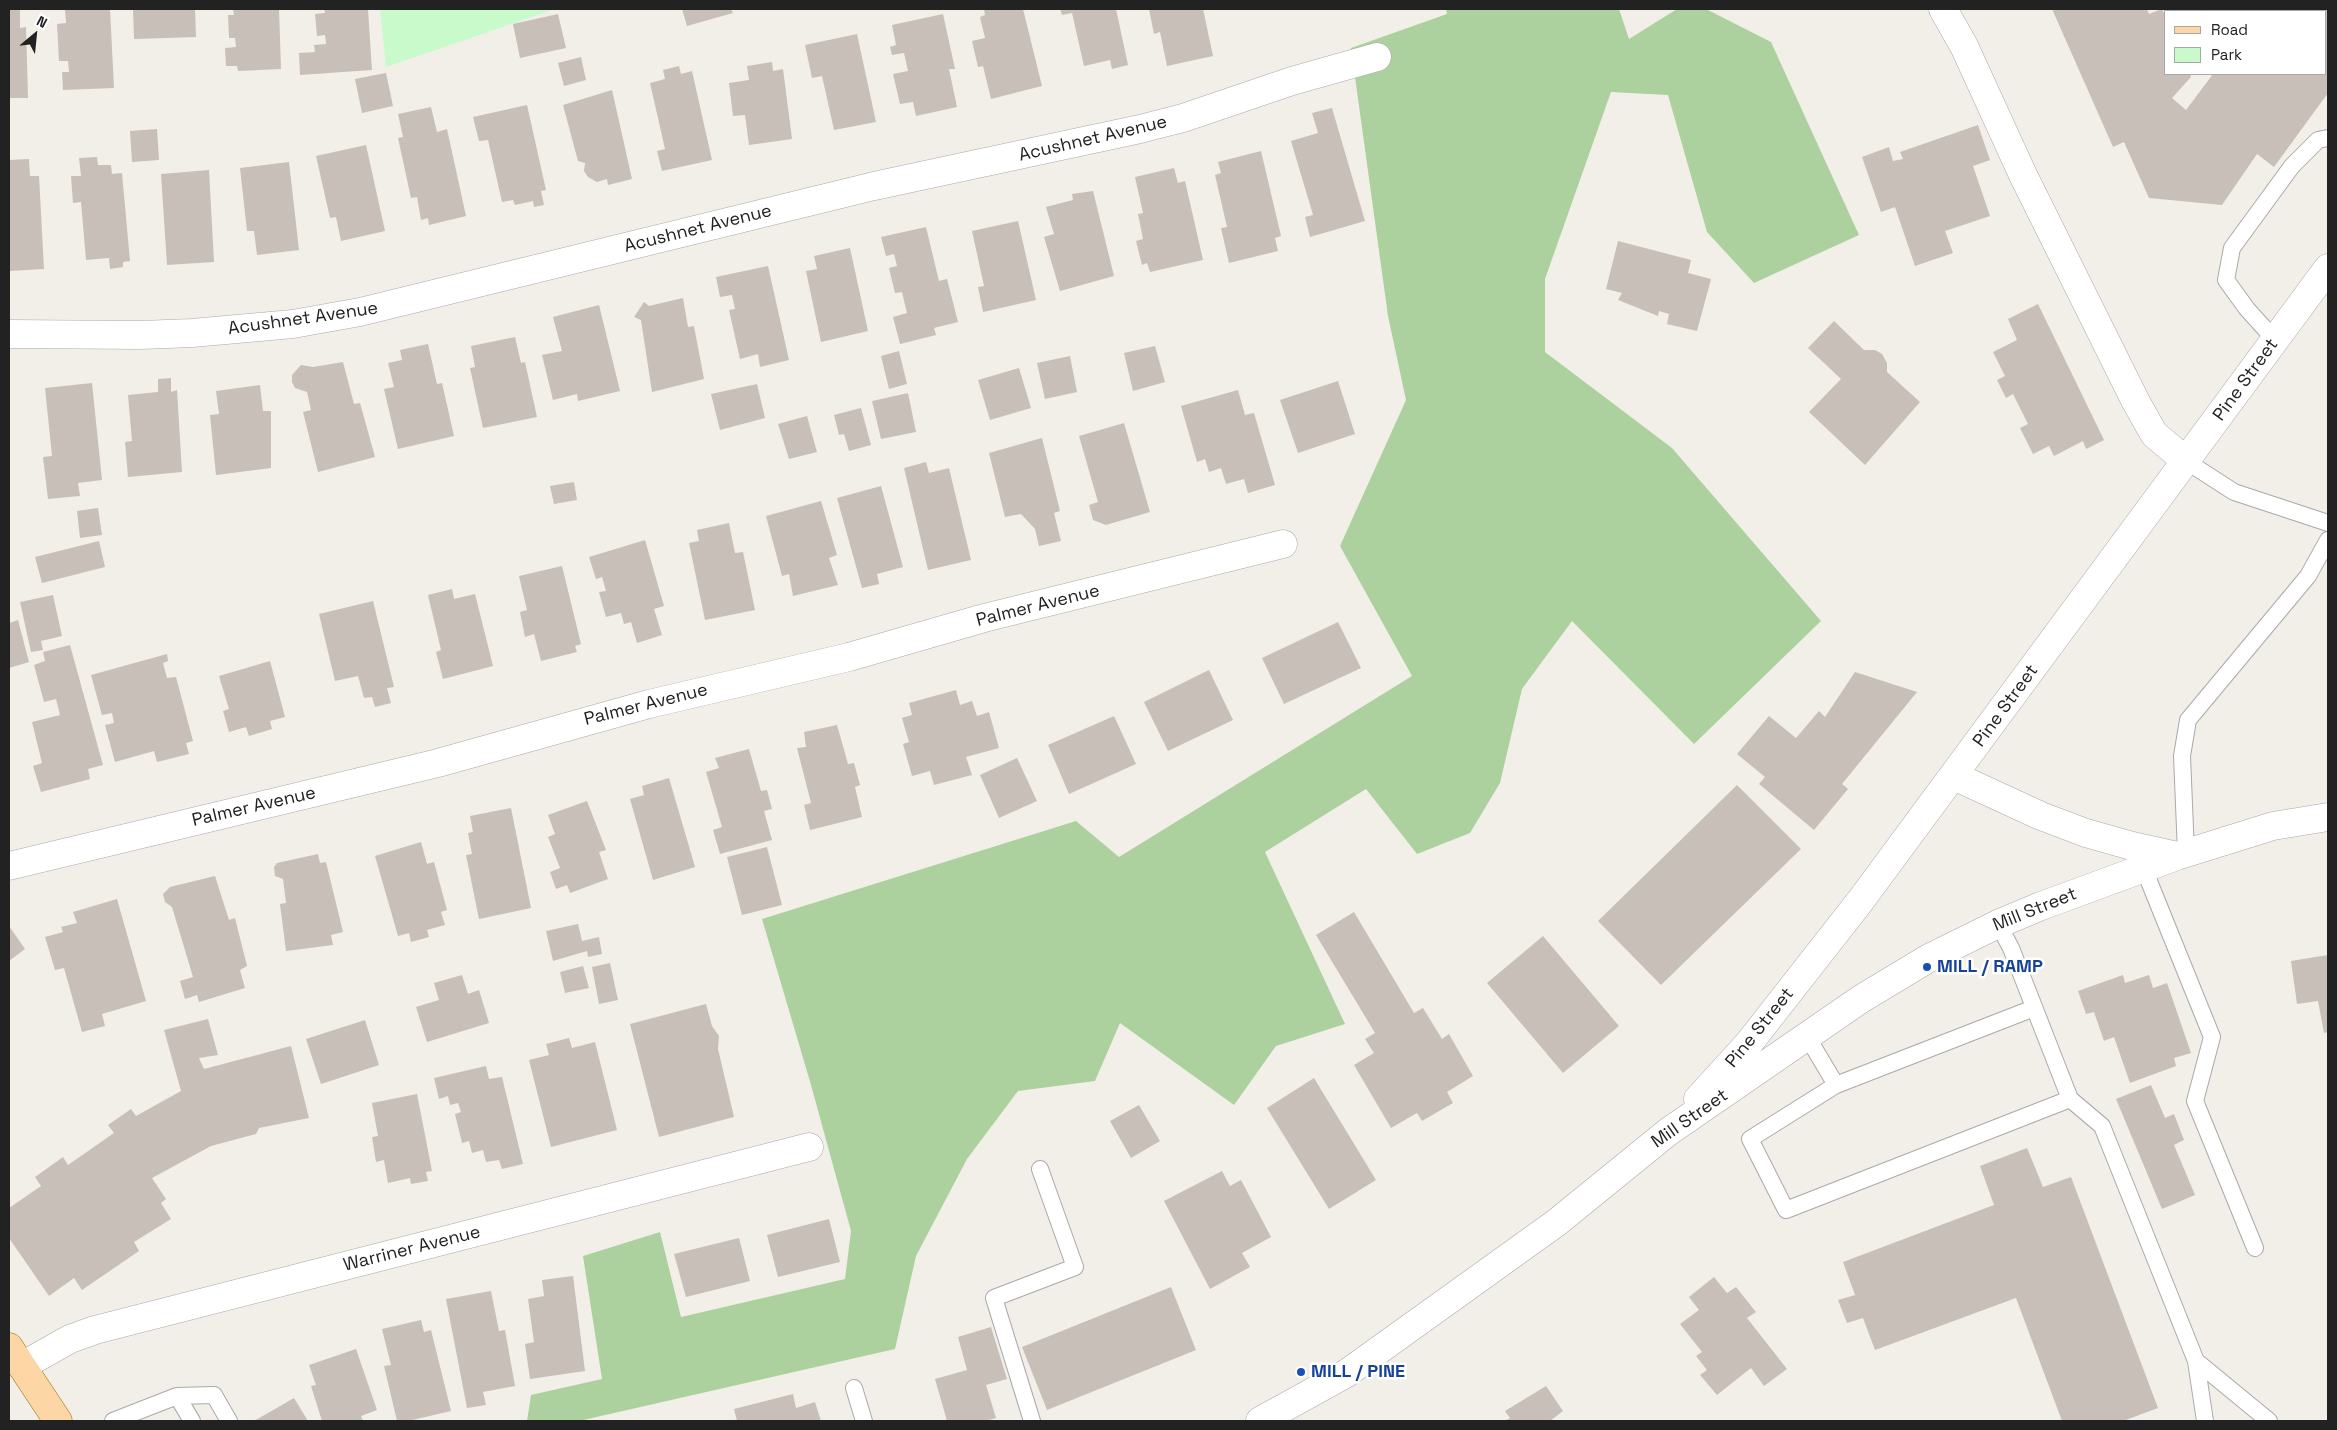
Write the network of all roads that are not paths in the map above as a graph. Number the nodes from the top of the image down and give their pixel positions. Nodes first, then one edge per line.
1 (1944, 9) edge
2 (1376, 57) dead end
3 (2328, 138) edge
4 (2328, 268) edge
5 (9, 334) edge
6 (2275, 340) junction
7 (2186, 461) junction
8 (2328, 523) edge
9 (2328, 540) edge
10 (1283, 544) dead end
11 (1954, 776) junction
12 (2328, 817) edge
13 (2181, 855) junction
14 (9, 866) edge
15 (2144, 869) junction
16 (1998, 924) junction
17 (2034, 1008) junction
18 (1808, 1038) junction
19 (1836, 1085) junction
20 (2070, 1100) junction
21 (1668, 1132) junction
22 (809, 1147) dead end
23 (1040, 1169) dead end
24 (2255, 1248) dead end
25 (15, 1357) edge
26 (2196, 1361) junction
27 (854, 1388) dead end
28 (177, 1396) junction
29 (153, 1415) edge
30 (1268, 1419) edge
31 (58, 1421) edge
32 (113, 1421) edge
33 (192, 1421) edge
34 (229, 1421) edge
35 (864, 1421) edge
36 (1032, 1421) edge
37 (2205, 1421) edge
38 (2269, 1421) edge

1 - 7 street
2 - 5 street, Acushnet Avenue
3 - 6 lane
4 - 6 street, Pine Street
6 - 7 street, Pine Street
7 - 8 lane
7 - 11 street, Pine Street
9 - 13 lane
10 - 14 street, Palmer Avenue
11 - 13 street, Mill Street
11 - 21 street, Pine Street
12 - 13 street, Mill Street
13 - 15 street, Mill Street
15 - 16 street, Mill Street
15 - 24 lane
16 - 17 lane
16 - 18 street, Mill Street
17 - 19 lane
17 - 20 lane
18 - 19 lane
18 - 21 street, Mill Street
19 - 20 lane
20 - 26 lane
21 - 30 street, Mill Street
22 - 25 street, Warriner Avenue
23 - 36 lane
25 - 31 main road
26 - 37 lane
26 - 38 lane
27 - 35 lane
28 - 29 lane
28 - 33 lane
28 - 34 lane
29 - 32 lane

